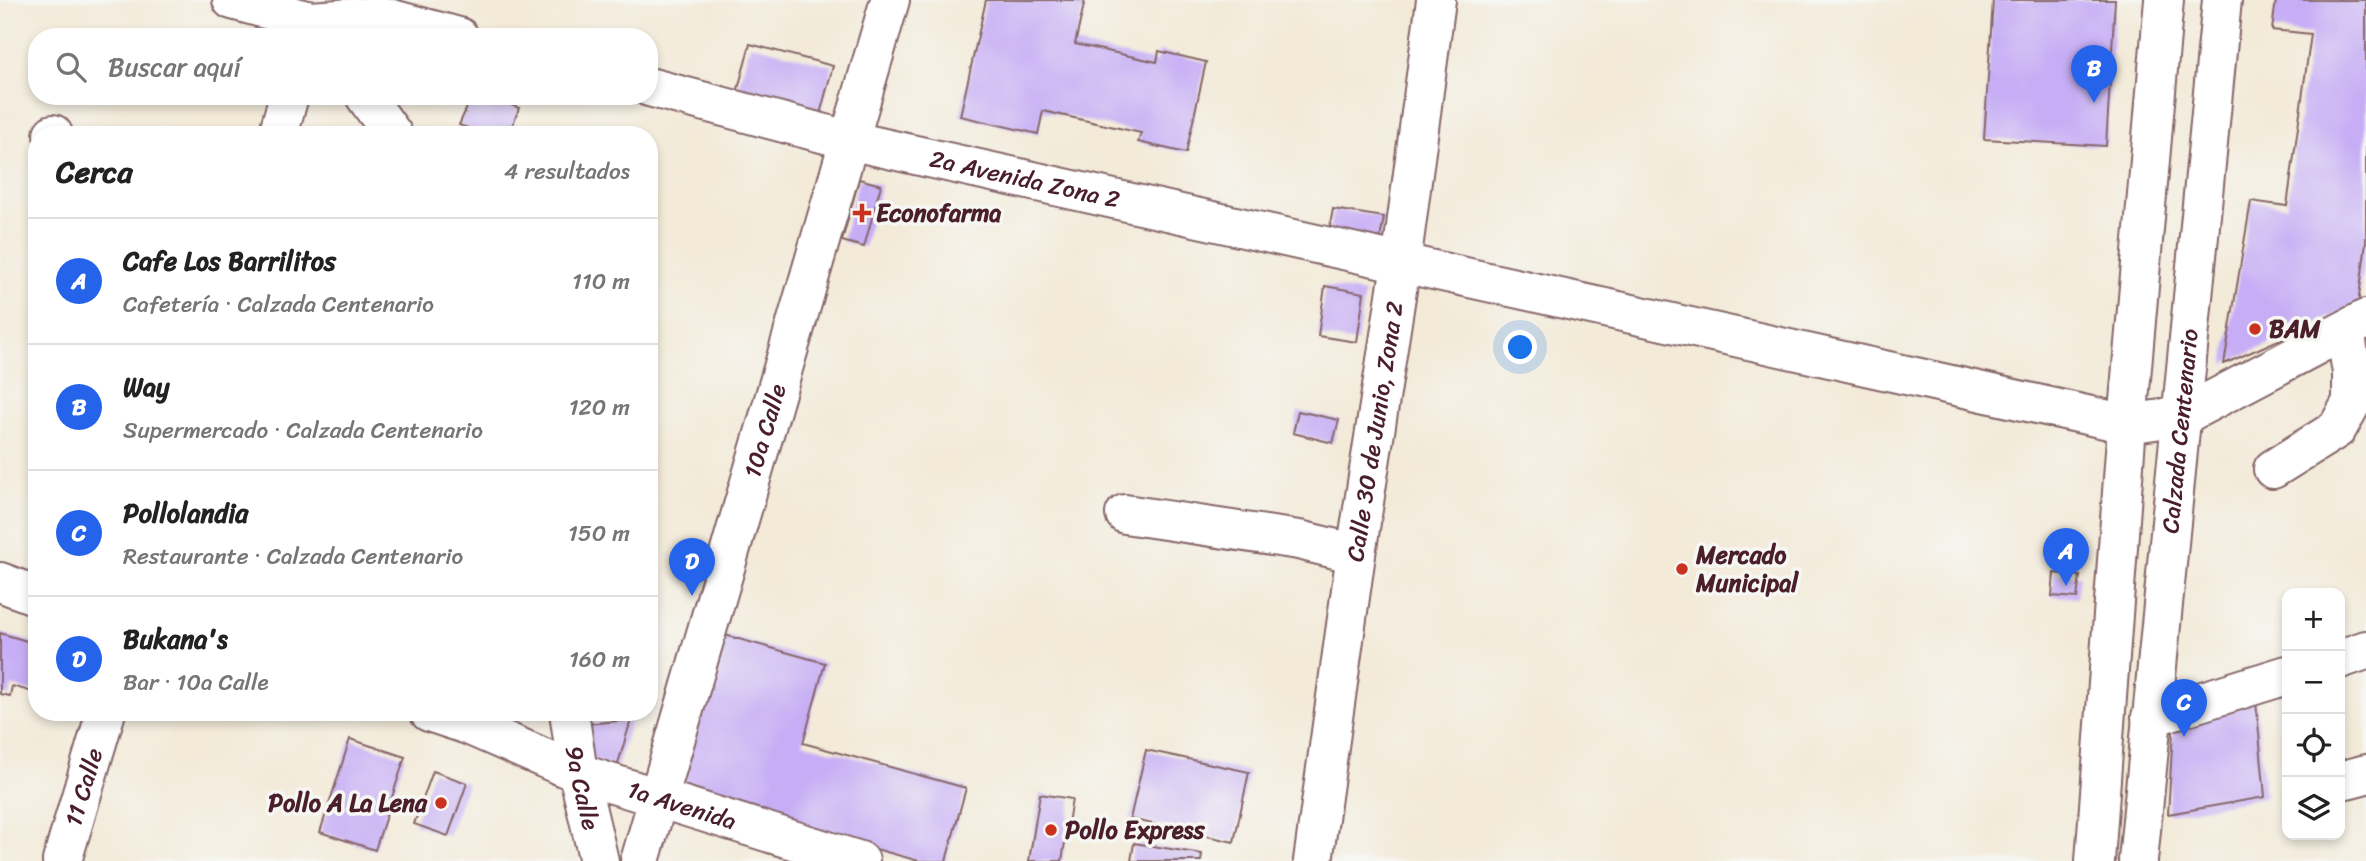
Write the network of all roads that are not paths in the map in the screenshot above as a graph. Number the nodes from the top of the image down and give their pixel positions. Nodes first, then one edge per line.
1 (232, 0) edge
2 (890, 0) edge
3 (1436, 0) edge
4 (2164, 0) edge
5 (2222, 0) edge
6 (314, 19) edge
7 (426, 28) edge
8 (658, 89) edge
9 (286, 105) edge
10 (371, 105) edge
11 (281, 126) edge
12 (387, 126) edge
13 (848, 140) junction
14 (1401, 264) junction
15 (2355, 325) edge
16 (2182, 416) junction
17 (2127, 424) junction
18 (2273, 469) dead end
19 (1125, 514) dead end
20 (1356, 554) junction
21 (0, 582) edge
22 (28, 593) edge
23 (2366, 650) edge
24 (2345, 657) edge
25 (2282, 677) edge
26 (2151, 716) junction
27 (103, 721) edge
28 (456, 721) edge
29 (570, 721) edge
30 (578, 773) junction
31 (660, 797) junction
32 (62, 861) edge
33 (599, 861) edge
34 (640, 861) edge
35 (860, 861) edge
36 (1313, 861) edge
37 (2095, 861) edge
38 (2138, 861) edge

1 - 6 street
2 - 13 street, 10a Calle
3 - 14 street, Calle 30 de Junio, Zona 2
4 - 17 street, Calzada Centenario
5 - 16 street, Calzada Centenario
6 - 7 street
8 - 13 street, 2a Avenida Zona 2
9 - 11 street
10 - 12 street
13 - 14 street, 2a Avenida Zona 2
13 - 31 street, 10a Calle
14 - 17 street, 2a Avenida Zona 2
14 - 20 street, Calle 30 de Junio, Zona 2
15 - 16 street
15 - 18 street
16 - 17 street
16 - 26 street, Calzada Centenario
17 - 37 street, Calzada Centenario
19 - 20 street
20 - 36 street, Calle 30 de Junio, Zona 2
21 - 22 street
23 - 24 street
25 - 26 street
26 - 38 street, Calzada Centenario
27 - 32 street, 11 Calle
28 - 30 street, 1a Avenida
29 - 30 street, 9a Calle
30 - 31 street, 1a Avenida
30 - 33 street, 9a Calle
31 - 34 street, 10a Calle
31 - 35 street, 1a Avenida

